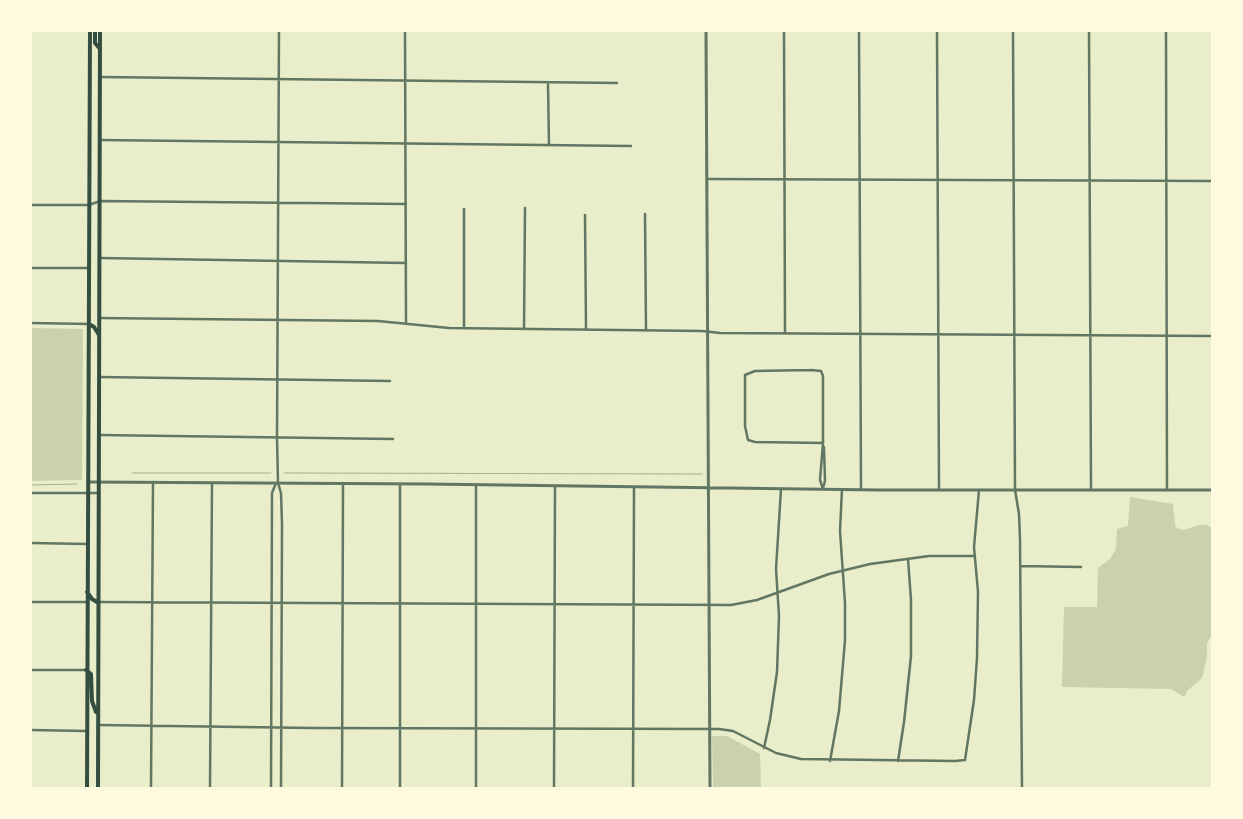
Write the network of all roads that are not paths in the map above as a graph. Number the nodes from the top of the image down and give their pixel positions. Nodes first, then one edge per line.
1 (90, 31) edge
2 (95, 31) edge
3 (100, 31) edge
4 (279, 31) edge
5 (405, 31) edge
6 (706, 31) edge
7 (784, 31) edge
8 (859, 31) edge
9 (937, 31) edge
10 (1013, 31) edge
11 (1089, 31) edge
12 (1166, 31) edge
13 (100, 49) junction
14 (100, 77) junction
15 (280, 79) junction
16 (405, 81) junction
17 (617, 83) dead end
18 (548, 84) junction
19 (100, 140) junction
20 (279, 142) junction
21 (405, 144) junction
22 (549, 145) junction
23 (632, 146) dead end
24 (707, 178) junction
25 (784, 179) junction
26 (860, 180) junction
27 (937, 180) junction
28 (1014, 180) junction
29 (1166, 180) junction
30 (1090, 181) junction
31 (1212, 181) edge
32 (100, 201) junction
33 (279, 203) junction
34 (406, 204) junction
35 (31, 205) edge
36 (90, 205) junction
37 (525, 208) dead end
38 (464, 209) dead end
39 (645, 214) dead end
40 (585, 215) dead end
41 (100, 258) junction
42 (279, 262) junction
43 (406, 263) junction
44 (31, 268) edge
45 (89, 268) junction
46 (99, 318) junction
47 (279, 320) junction
48 (31, 323) edge
49 (406, 323) junction
50 (89, 324) junction
51 (464, 328) junction
52 (524, 329) junction
53 (586, 329) junction
54 (646, 330) junction
55 (708, 332) junction
56 (785, 333) junction
57 (99, 334) junction
58 (860, 334) junction
59 (938, 334) junction
60 (1014, 335) junction
61 (1090, 335) junction
62 (1166, 336) junction
63 (1212, 336) edge
64 (99, 377) junction
65 (278, 379) junction
66 (390, 381) dead end
67 (98, 435) junction
68 (277, 438) junction
69 (393, 439) dead end
70 (823, 443) junction
71 (88, 482) junction
72 (98, 482) junction
73 (153, 482) junction
74 (212, 482) junction
75 (276, 483) junction
76 (343, 484) junction
77 (400, 484) junction
78 (476, 485) junction
79 (555, 486) junction
80 (634, 486) junction
81 (709, 488) junction
82 (781, 489) junction
83 (823, 489) junction
84 (842, 489) junction
85 (861, 489) junction
86 (938, 490) junction
87 (979, 490) junction
88 (1016, 490) junction
89 (1091, 490) junction
90 (1167, 490) junction
91 (1212, 490) edge
92 (31, 493) edge
93 (88, 493) junction
94 (98, 493) junction
95 (31, 543) edge
96 (87, 544) junction
97 (974, 556) junction
98 (908, 558) junction
99 (1020, 566) junction
100 (1082, 566) dead end
101 (842, 570) junction
102 (87, 592) junction
103 (778, 592) junction
104 (31, 602) edge
105 (87, 602) junction
106 (98, 602) junction
107 (152, 603) junction
108 (211, 603) junction
109 (271, 603) junction
110 (282, 603) junction
111 (343, 604) junction
112 (399, 604) junction
113 (476, 604) junction
114 (555, 604) junction
115 (633, 605) junction
116 (709, 605) junction
117 (31, 670) edge
118 (86, 670) junction
119 (97, 714) junction
120 (97, 725) junction
121 (152, 726) junction
122 (210, 726) junction
123 (271, 727) junction
124 (281, 727) junction
125 (342, 728) junction
126 (400, 728) junction
127 (476, 729) junction
128 (554, 729) junction
129 (31, 730) edge
130 (86, 730) junction
131 (633, 730) junction
132 (709, 730) junction
133 (764, 748) junction
134 (830, 761) junction
135 (898, 761) junction
136 (87, 788) edge
137 (98, 788) edge
138 (151, 788) edge
139 (210, 788) edge
140 (271, 788) edge
141 (281, 788) edge
142 (342, 788) edge
143 (400, 788) edge
144 (476, 788) edge
145 (554, 788) edge
146 (633, 788) edge
147 (710, 788) edge
148 (1022, 788) edge

1 - 36 main road
2 - 13 main road
3 - 13 main road
4 - 15 street
5 - 16 street
6 - 24 street
7 - 25 street
8 - 26 street
9 - 27 street
10 - 28 street
11 - 30 street
12 - 29 street
13 - 14 main road
14 - 15 street
14 - 19 main road
15 - 16 street
15 - 20 street
16 - 18 street
16 - 21 street
17 - 18 street
18 - 22 street
19 - 20 street
19 - 32 main road
20 - 21 street
20 - 33 street
21 - 22 street
21 - 34 street
22 - 23 street
24 - 25 street
24 - 55 street
25 - 26 street
25 - 56 street
26 - 27 street
26 - 58 street
27 - 28 street
27 - 59 street
28 - 30 street
28 - 60 street
29 - 30 street
29 - 31 street
29 - 62 street
30 - 61 street
32 - 33 street
32 - 36 street
32 - 41 main road
33 - 34 street
33 - 42 street
34 - 43 street
35 - 36 street
36 - 45 main road
37 - 52 street
38 - 51 street
39 - 54 street
40 - 53 street
41 - 42 street
41 - 46 main road
42 - 43 street
42 - 47 street
43 - 49 street
44 - 45 street
45 - 50 main road
46 - 47 street
46 - 57 main road
47 - 49 street
47 - 65 street
48 - 50 street
49 - 51 street
50 - 57 main road
50 - 71 main road
51 - 52 street
52 - 53 street
53 - 54 street
54 - 55 street
55 - 56 street
55 - 81 street
56 - 58 street
57 - 64 main road
58 - 59 street
58 - 85 street
59 - 60 street
59 - 86 street
60 - 61 street
60 - 88 street
61 - 62 street
61 - 89 street
62 - 63 street
62 - 90 street
64 - 65 street
64 - 67 main road
65 - 66 street
65 - 68 street
67 - 68 street
67 - 72 main road
68 - 69 street
68 - 75 street
70 - 70 street
70 - 83 street
71 - 72 street
71 - 93 main road
72 - 73 street
72 - 94 main road
73 - 74 street
73 - 107 street
74 - 75 street
74 - 108 street
75 - 76 street
75 - 109 street
75 - 110 street
76 - 77 street
76 - 111 street
77 - 78 street
77 - 112 street
78 - 79 street
78 - 113 street
79 - 80 street
79 - 114 street
80 - 81 street
80 - 115 street
81 - 82 street
81 - 116 street
82 - 83 street
82 - 103 street
83 - 84 street
84 - 85 street
84 - 101 street
85 - 86 street
86 - 87 street
87 - 88 street
87 - 97 street
88 - 89 street
88 - 99 street
89 - 90 street
90 - 91 street
92 - 93 street
93 - 94 street
93 - 96 main road
94 - 106 main road
95 - 96 street
96 - 102 main road
97 - 98 street
97 - 135 street
98 - 101 street
98 - 135 street
99 - 100 street
99 - 148 street
101 - 103 street
101 - 134 street
102 - 105 main road
102 - 106 main road
103 - 116 street
103 - 133 street
104 - 105 street
105 - 118 main road
106 - 107 street
106 - 119 main road
107 - 108 street
107 - 121 street
108 - 109 street
108 - 122 street
109 - 110 street
109 - 123 street
110 - 111 street
110 - 124 street
111 - 112 street
111 - 125 street
112 - 113 street
112 - 126 street
113 - 114 street
113 - 127 street
114 - 115 street
114 - 128 street
115 - 116 street
115 - 131 street
116 - 132 street
117 - 118 street
118 - 119 main road
118 - 130 main road
119 - 120 main road
120 - 121 street
120 - 137 main road
121 - 122 street
121 - 138 street
122 - 123 street
122 - 139 street
123 - 124 street
123 - 140 street
124 - 125 street
124 - 141 street
125 - 126 street
125 - 142 street
126 - 127 street
126 - 143 street
127 - 128 street
127 - 144 street
128 - 131 street
128 - 145 street
129 - 130 street
130 - 136 main road
131 - 132 street
131 - 146 street
132 - 133 street
132 - 147 street
133 - 134 street
134 - 135 street

